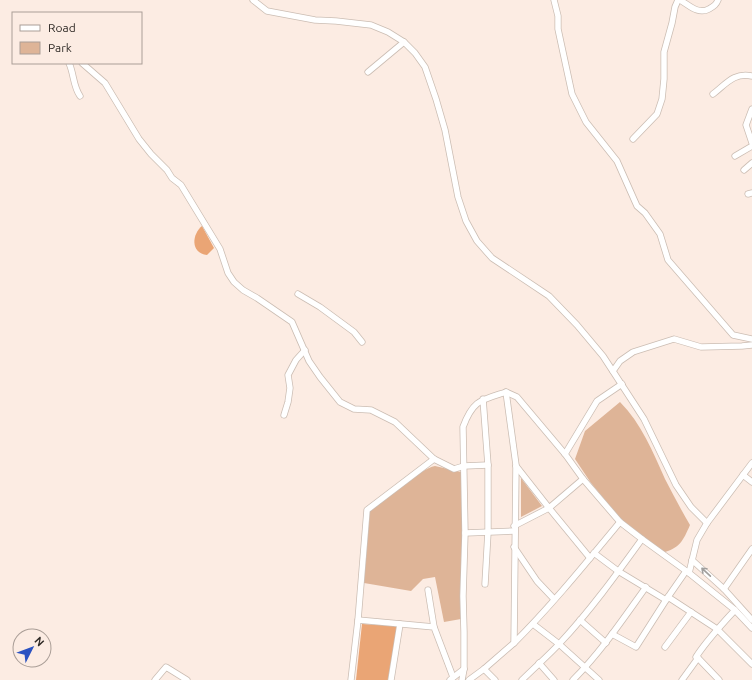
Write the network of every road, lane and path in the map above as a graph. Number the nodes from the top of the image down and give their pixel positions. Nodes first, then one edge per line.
1 (253, 0) edge
2 (554, 0) edge
3 (679, 0) edge
4 (718, 0) edge
5 (404, 42) junction
6 (70, 64) edge
7 (83, 64) edge
8 (368, 72) dead end
9 (752, 76) edge
10 (713, 94) dead end
11 (80, 96) dead end
12 (752, 110) edge
13 (633, 139) dead end
14 (752, 143) edge
15 (752, 146) edge
16 (735, 156) dead end
17 (752, 163) edge
18 (744, 170) dead end
19 (298, 294) dead end
20 (751, 337) edge
21 (362, 342) dead end
22 (752, 345) edge
23 (305, 350) junction
24 (613, 371) junction
25 (622, 384) junction
26 (506, 392) junction
27 (483, 399) junction
28 (284, 415) dead end
29 (565, 454) junction
30 (434, 459) junction
31 (752, 463) edge
32 (488, 465) junction
33 (516, 465) junction
34 (464, 466) junction
35 (743, 475) junction
36 (583, 479) junction
37 (752, 482) edge
38 (549, 508) junction
39 (620, 522) junction
40 (707, 523) junction
41 (514, 528) junction
42 (488, 532) junction
43 (465, 533) junction
44 (642, 539) junction
45 (514, 547) junction
46 (752, 549) edge
47 (592, 556) junction
48 (692, 560) junction
49 (618, 571) junction
50 (687, 572) junction
51 (485, 584) dead end
52 (646, 587) junction
53 (724, 589) junction
54 (428, 590) dead end
55 (554, 599) junction
56 (667, 599) junction
57 (735, 610) junction
58 (691, 612) junction
59 (358, 620) junction
60 (580, 620) junction
61 (752, 620) edge
62 (400, 624) junction
63 (533, 624) junction
64 (434, 627) junction
65 (752, 628) edge
66 (718, 629) junction
67 (612, 634) junction
68 (514, 643) junction
69 (606, 643) junction
70 (559, 644) junction
71 (665, 647) dead end
72 (698, 658) junction
73 (539, 663) junction
74 (752, 664) edge
75 (586, 667) junction
76 (464, 669) junction
77 (484, 669) junction
78 (452, 679) edge
79 (155, 680) edge
80 (187, 680) edge
81 (351, 680) edge
82 (391, 680) edge
83 (462, 680) edge
84 (469, 680) edge
85 (495, 680) edge
86 (522, 680) edge
87 (554, 680) edge
88 (573, 680) edge
89 (599, 680) edge
90 (682, 680) edge
91 (719, 680) edge

1 - 5 street
2 - 20 street
3 - 4 street
3 - 13 street
5 - 8 street
5 - 24 street
6 - 11 street
7 - 23 street
9 - 10 street
12 - 14 street
15 - 16 street
17 - 18 street
19 - 21 street
22 - 24 street
23 - 28 street
23 - 30 street
24 - 25 street
25 - 29 street
25 - 40 street
26 - 27 street
26 - 29 street
26 - 33 street
27 - 32 street
27 - 34 street
29 - 36 street
30 - 34 street
30 - 59 street
31 - 35 street
32 - 34 street
32 - 42 street
33 - 38 street
33 - 41 street
34 - 43 street
35 - 37 street
35 - 40 street
36 - 38 street
36 - 39 street
38 - 41 street
38 - 47 street
39 - 44 street
39 - 47 street
40 - 48 street
41 - 42 street
41 - 45 street
42 - 43 street
42 - 51 street
43 - 76 street
44 - 49 street
44 - 50 street
45 - 55 street
45 - 68 street
46 - 53 street
47 - 49 street
47 - 55 street
48 - 50 street
53 -> 48 street
49 - 52 street
49 - 60 street
50 - 56 street
50 - 57 street
52 - 56 street
52 - 67 street
53 - 61 street
54 - 64 street
55 - 63 street
56 - 58 street
56 - 67 street
57 - 65 street
57 - 66 street
58 - 66 street
58 - 71 street
59 - 62 street
59 - 81 street
60 - 69 street
60 - 70 street
62 - 64 street
62 - 82 street
63 - 68 street
63 - 70 street
64 - 78 street
66 - 72 street
66 - 74 street
67 - 69 street
68 - 77 street
69 - 75 street
70 - 73 street
70 - 75 street
72 - 90 street
72 - 91 street
73 - 86 street
73 - 87 street
75 - 88 street
75 - 89 street
76 - 78 street
76 - 83 street
77 - 84 street
77 - 85 street
79 - 80 street

